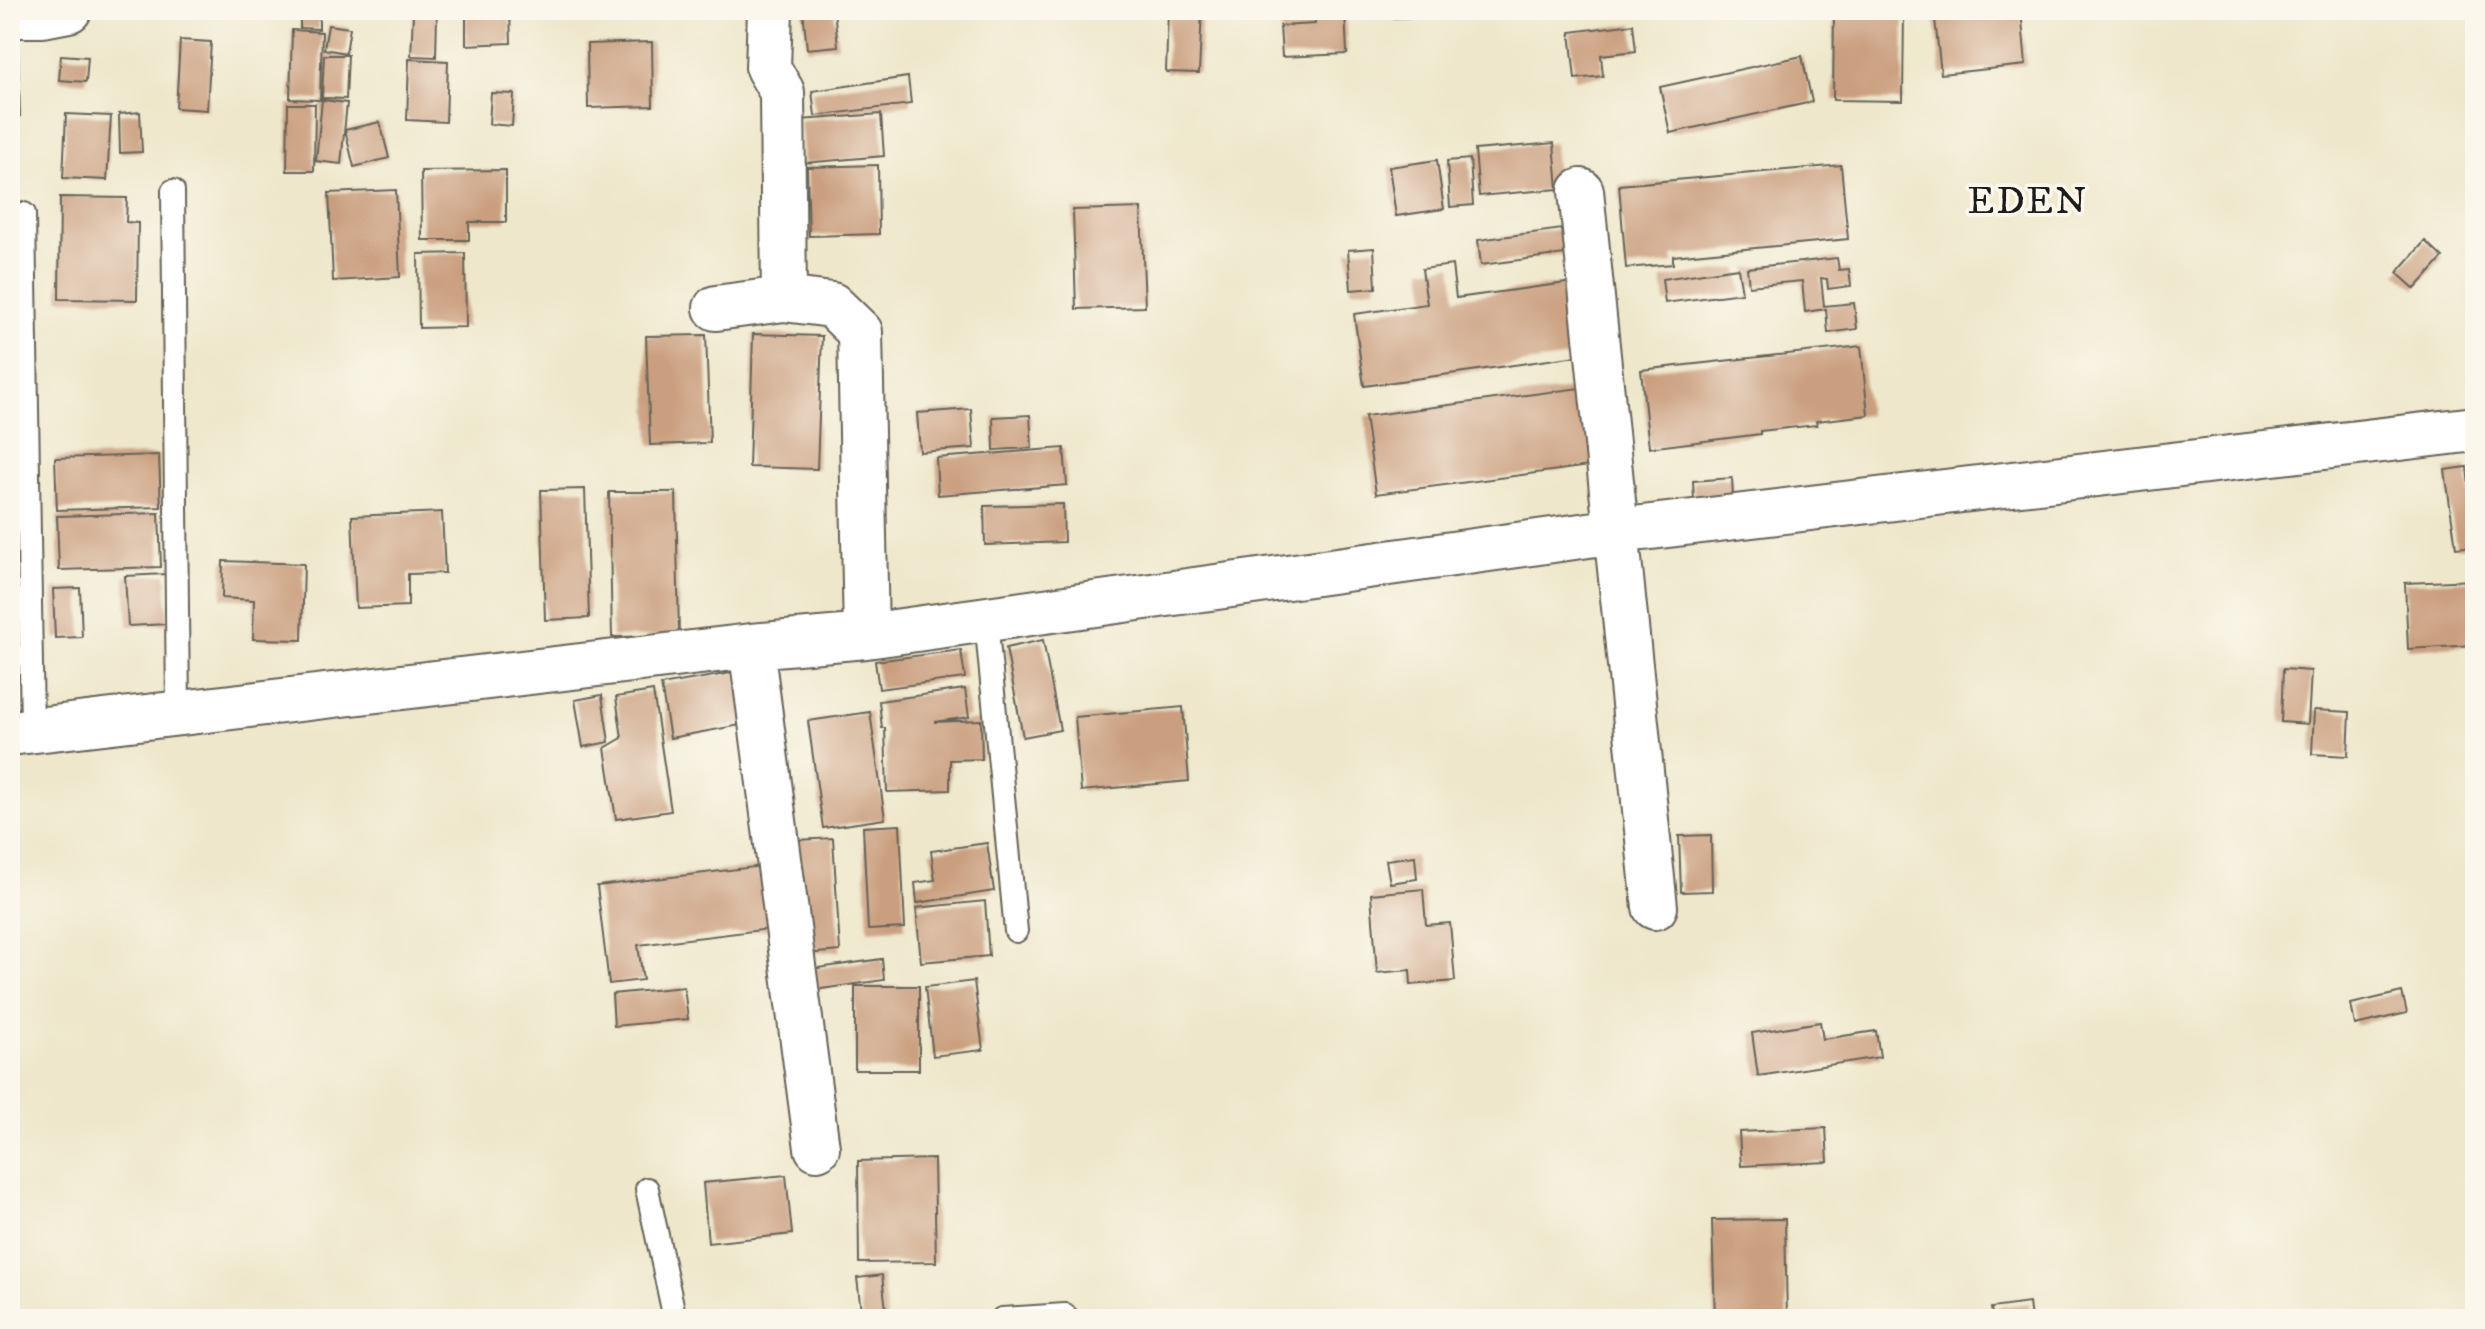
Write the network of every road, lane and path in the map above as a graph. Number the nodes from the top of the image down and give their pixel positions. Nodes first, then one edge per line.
1 (69, 10) edge
2 (770, 10) edge
3 (10, 15) edge
4 (173, 191) dead end
5 (1581, 191) dead end
6 (24, 214) dead end
7 (784, 299) junction
8 (716, 308) dead end
9 (2475, 429) edge
10 (1617, 531) junction
11 (986, 620) junction
12 (866, 636) junction
13 (751, 646) junction
14 (178, 713) junction
15 (21, 732) edge
16 (1655, 907) dead end
17 (1016, 931) dead end
18 (817, 1148) dead end
19 (647, 1189) dead end
20 (675, 1319) edge
21 (1002, 1319) edge
22 (1068, 1319) edge

1 - 3 street
2 - 7 street
4 - 14 lane
5 - 10 street
6 - 15 lane
7 - 8 street
7 - 12 street
9 - 10 street
10 - 11 street
10 - 16 street
11 - 12 street
11 - 17 lane
12 - 13 street
13 - 14 street
13 - 18 street
14 - 15 street
19 - 20 lane
21 - 22 lane

